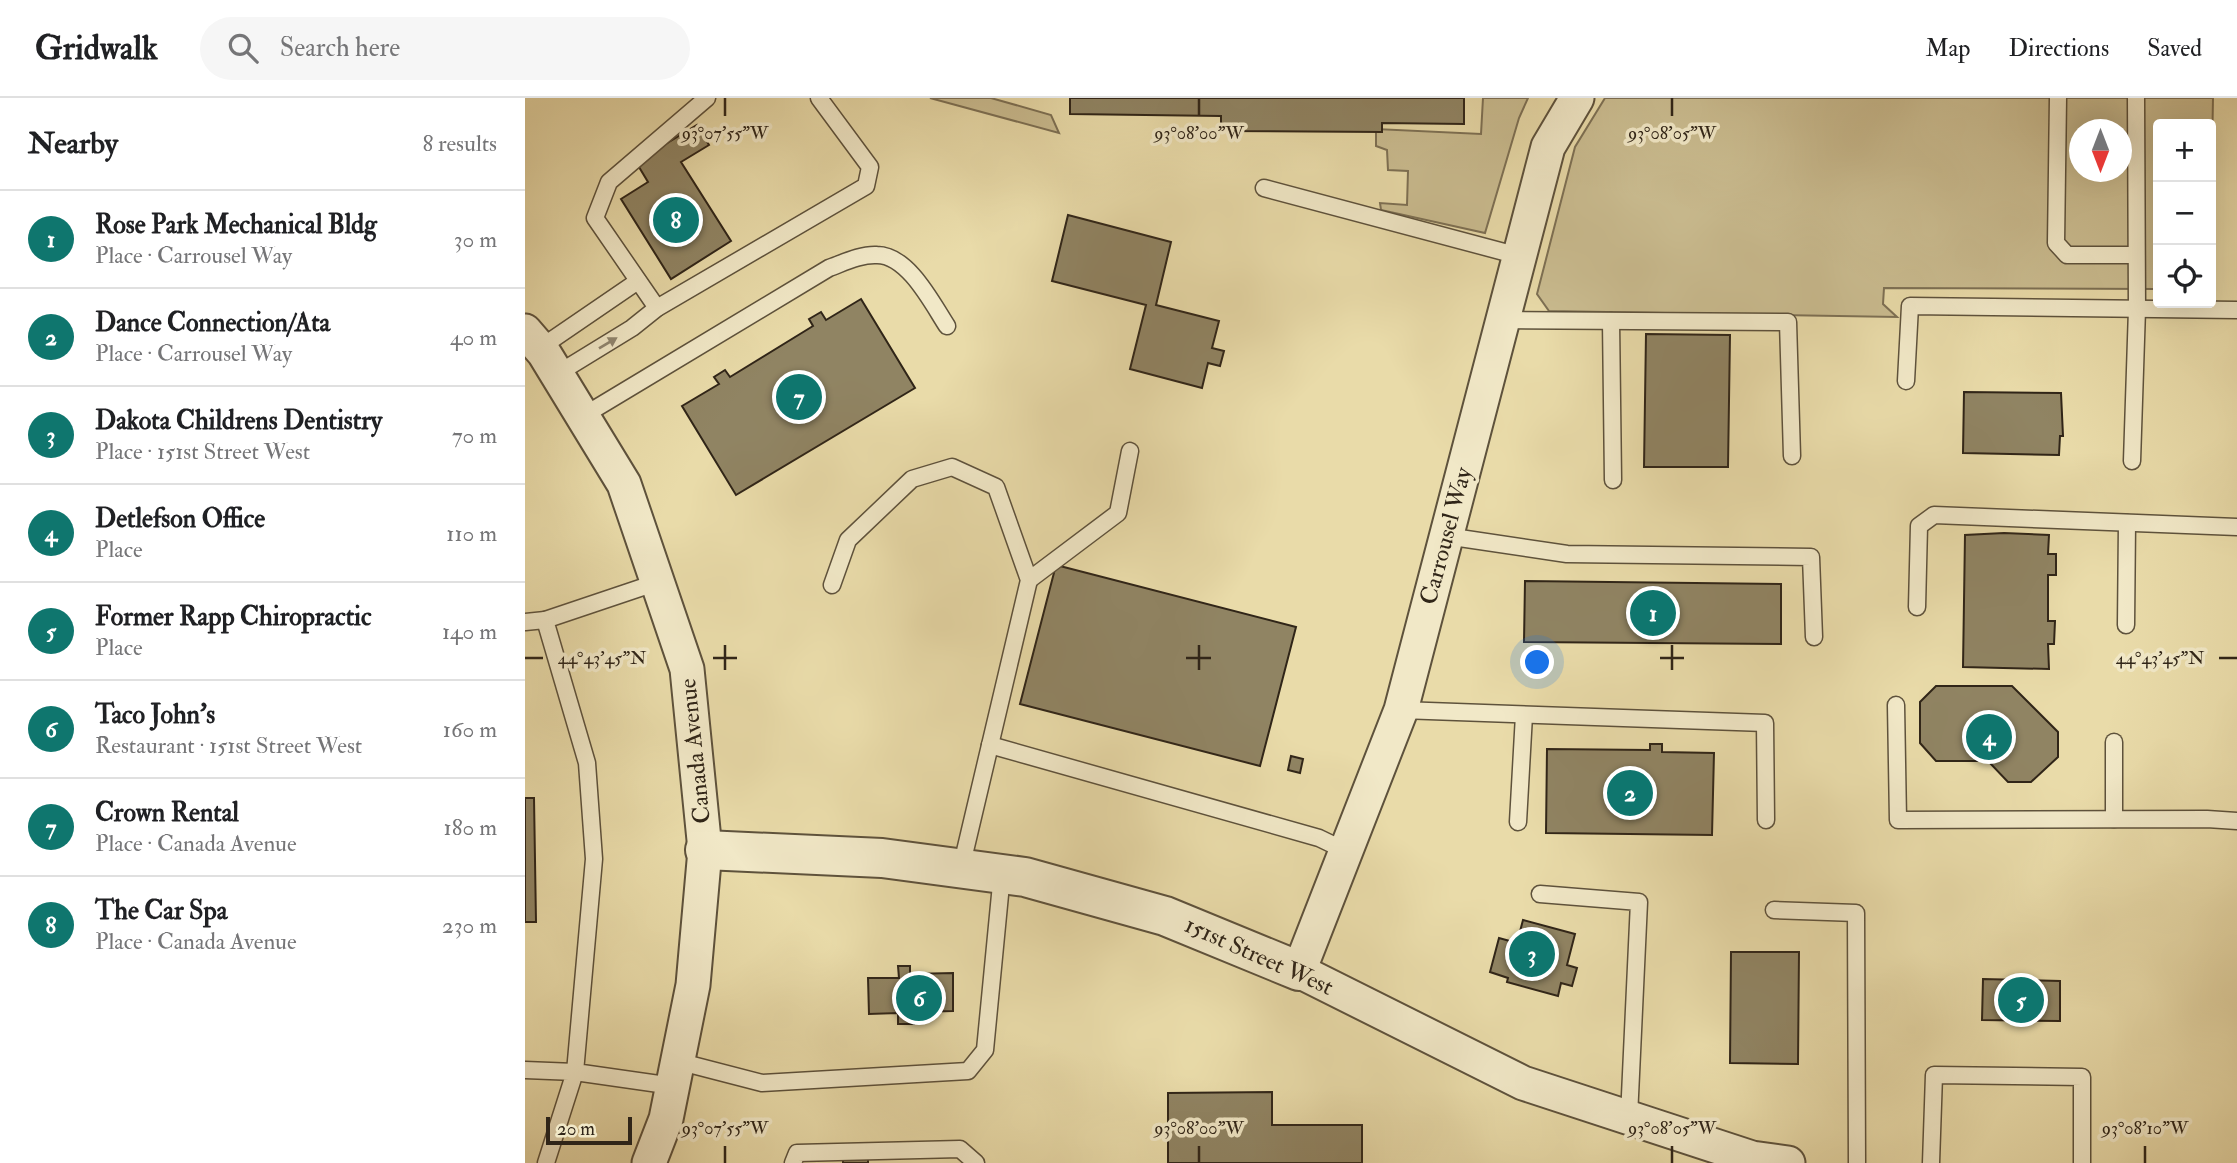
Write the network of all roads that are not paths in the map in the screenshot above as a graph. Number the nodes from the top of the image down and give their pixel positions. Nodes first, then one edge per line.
1 (707, 98) edge
2 (819, 98) edge
3 (1577, 98) edge
4 (2058, 98) edge
5 (2136, 98) edge
6 (1264, 188) dead end
7 (2136, 255) junction
8 (1519, 256) junction
9 (638, 281) junction
10 (657, 308) junction
11 (2137, 309) junction
12 (2237, 310) edge
13 (1502, 320) junction
14 (1611, 321) junction
15 (947, 326) dead end
16 (540, 351) edge
17 (1906, 382) dead end
18 (583, 416) junction
19 (1130, 451) dead end
20 (1791, 456) dead end
21 (2132, 461) dead end
22 (1613, 480) dead end
23 (2127, 523) junction
24 (2237, 527) edge
25 (1446, 536) junction
26 (1029, 580) junction
27 (657, 582) junction
28 (832, 585) dead end
29 (1917, 607) dead end
30 (545, 620) junction
31 (525, 622) edge
32 (2126, 625) dead end
33 (1814, 637) dead end
34 (1896, 705) dead end
35 (1401, 710) junction
36 (1524, 715) junction
37 (2114, 742) dead end
38 (990, 745) junction
39 (2114, 819) junction
40 (1766, 820) dead end
41 (2237, 821) edge
42 (1518, 822) dead end
43 (705, 849) junction
44 (1346, 851) junction
45 (961, 868) junction
46 (1002, 874) junction
47 (1540, 894) dead end
48 (1774, 910) dead end
49 (1299, 971) junction
50 (525, 1070) edge
51 (575, 1072) junction
52 (675, 1074) junction
53 (1629, 1117) junction
54 (1702, 1153) edge
55 (546, 1163) edge
56 (649, 1163) edge
57 (793, 1163) edge
58 (976, 1163) edge
59 (1788, 1163) edge
60 (1857, 1163) edge
61 (1931, 1163) edge
62 (2082, 1163) edge

1 - 9 lane
2 - 10 lane
3 - 8 street, Carrousel Way
4 - 7 lane
5 - 7 lane
6 - 8 lane
7 - 11 lane
8 - 13 street, Carrousel Way
9 - 10 lane
9 - 16 lane
16 -> 10 lane
11 - 12 lane
11 - 17 lane
11 - 21 lane
13 - 14 lane
13 - 25 street, Carrousel Way
14 - 20 lane
14 - 22 lane
15 - 18 lane
16 - 18 street, Canada Avenue
18 - 27 street, Canada Avenue
19 - 26 lane
23 - 24 lane
23 - 29 lane
23 - 32 lane
25 - 33 lane
25 - 35 street, Carrousel Way
26 - 28 lane
26 - 38 lane
27 - 30 lane
27 - 43 street, Canada Avenue
30 - 31 lane
30 - 51 lane
34 - 39 lane
35 - 36 lane
35 - 44 street, Carrousel Way
36 - 40 lane
36 - 42 lane
37 - 39 lane
38 - 44 lane
38 - 45 lane
39 - 41 lane
43 - 45 street, 151st Street West
43 - 52 street, Canada Avenue
44 - 49 street, Carrousel Way
45 - 46 street, 151st Street West
46 - 49 street, 151st Street West
46 - 52 lane
47 - 53 lane
48 - 60 lane
49 - 53 street, 151st Street West
50 - 51 lane
51 - 52 lane
51 - 55 lane
52 - 56 street, Canada Avenue
53 - 54 street, 151st Street West
54 - 59 street, 151st Street West
57 - 58 lane
61 - 62 lane

